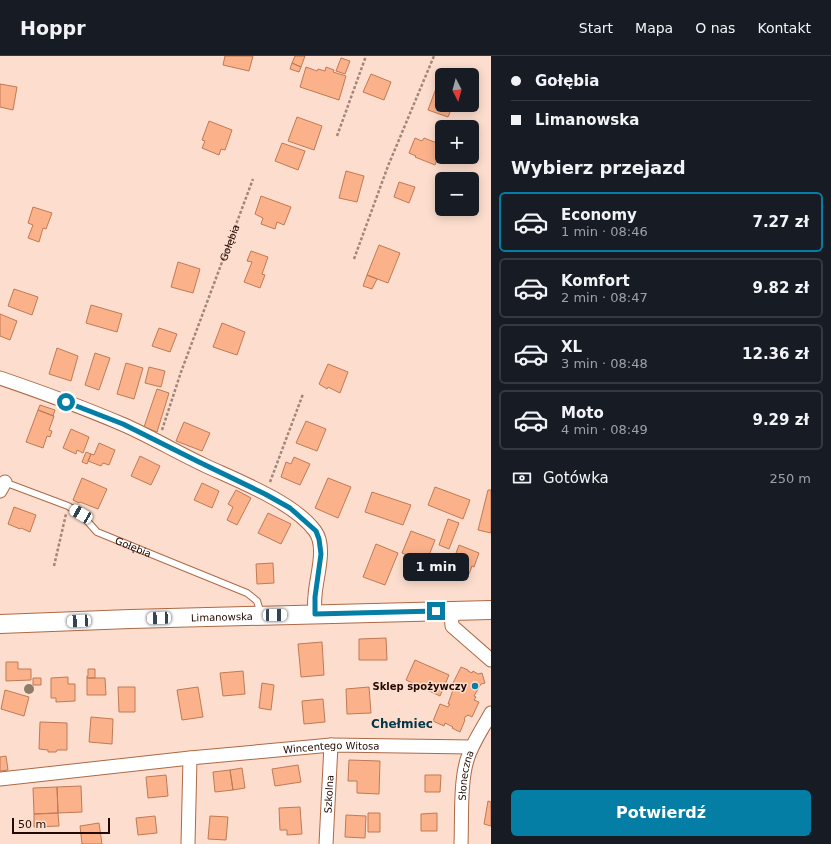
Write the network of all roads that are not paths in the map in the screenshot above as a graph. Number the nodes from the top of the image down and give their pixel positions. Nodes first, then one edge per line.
1 (0, 378) edge
2 (2, 484) edge
3 (491, 610) edge
4 (451, 611) junction
5 (315, 614) junction
6 (262, 616) junction
7 (0, 624) edge
8 (491, 660) edge
9 (491, 713) edge
10 (331, 745) junction
11 (472, 747) junction
12 (190, 758) junction
13 (0, 779) edge
14 (188, 844) edge
15 (326, 844) edge
16 (461, 844) edge

1 - 5 street
2 - 6 lane, Gołębia
3 - 4 main road, Limanowska
4 - 5 main road, Limanowska
4 - 8 street
5 - 6 main road, Limanowska
6 - 7 main road, Limanowska
9 - 11 street, Słoneczna
10 - 11 street, Wincentego Witosa
10 - 12 street, Wincentego Witosa
10 - 15 street, Szkolna
11 - 16 street, Słoneczna
12 - 13 street, Wincentego Witosa
12 - 14 street

